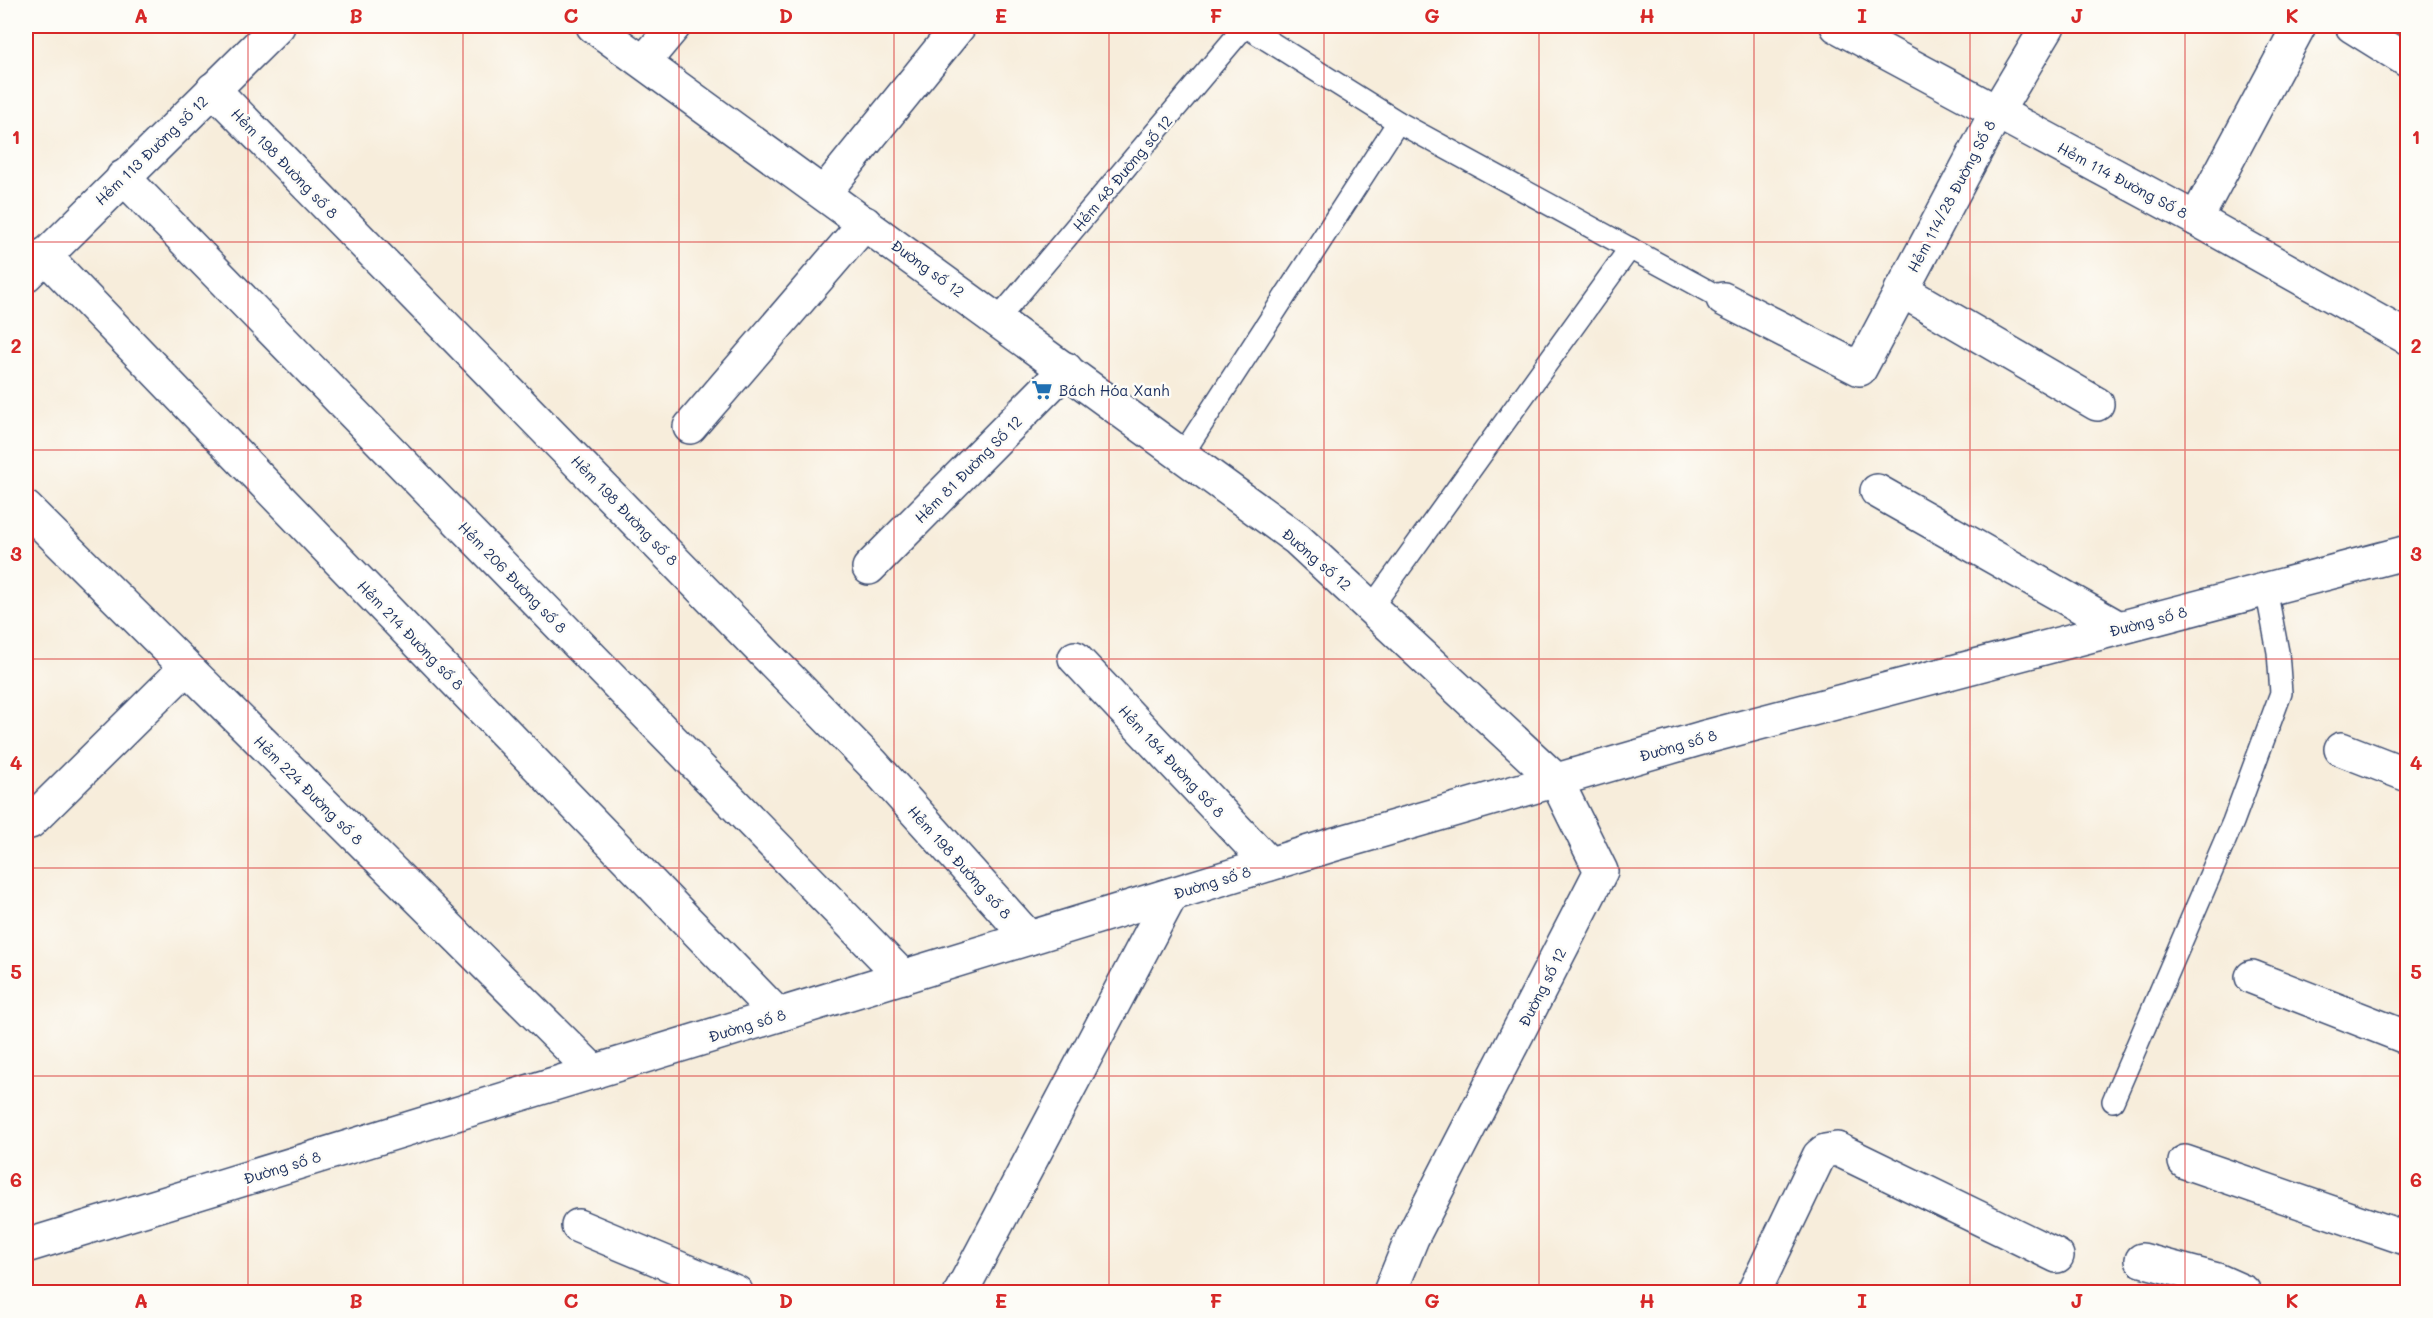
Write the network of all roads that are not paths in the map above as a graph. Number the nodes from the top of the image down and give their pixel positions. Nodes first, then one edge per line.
1 (278, 26) edge
2 (593, 26) edge
3 (674, 26) edge
4 (959, 26) edge
5 (1245, 26) edge
6 (2048, 26) edge
7 (2299, 26) edge
8 (2352, 26) edge
9 (1844, 27) edge
10 (2408, 61) edge
11 (644, 62) junction
12 (213, 89) junction
13 (1996, 113) junction
14 (1398, 122) junction
15 (123, 177) junction
16 (824, 193) junction
17 (2196, 219) junction
18 (865, 223) junction
19 (1630, 248) junction
20 (35, 265) edge
21 (1901, 290) junction
22 (1723, 299) joint
23 (998, 319) junction
24 (2408, 338) edge
25 (1066, 369) junction
26 (2097, 404) dead end
27 (690, 426) dead end
28 (1182, 454) junction
29 (1877, 491) dead end
30 (26, 508) edge
31 (2408, 552) edge
32 (869, 568) dead end
33 (2266, 589) junction
34 (1371, 608) junction
35 (2119, 628) junction
36 (1075, 658) dead end
37 (186, 668) junction
38 (2341, 749) dead end
39 (2408, 775) edge
40 (1556, 780) junction
41 (28, 820) edge
42 (1269, 864) junction
43 (1171, 894) junction
44 (1029, 938) junction
45 (903, 977) junction
46 (2252, 977) dead end
47 (778, 1015) junction
48 (2408, 1038) edge
49 (594, 1072) junction
50 (2113, 1101) dead end
51 (2185, 1162) dead end
52 (578, 1226) dead end
53 (2408, 1239) edge
54 (26, 1246) edge
55 (2057, 1256) dead end
56 (2142, 1260) dead end
57 (736, 1293) edge
58 (961, 1293) edge
59 (1390, 1293) edge
60 (1754, 1293) edge
61 (2244, 1293) edge

1 - 12 street, Hẻm 113 Đường số 12
2 - 11 street, Đường số 12
3 - 11 street
4 - 16 street
5 - 14 lane
5 - 23 lane, Hẻm 48 Đường số 12
6 - 13 street, Hẻm 114/28 Đường Số 8
7 - 17 street
8 - 10 street
9 - 13 street, Hẻm 114 Đường Số 8
11 - 16 street, Đường số 12
12 - 15 street, Hẻm 113 Đường số 12
12 - 44 street, Hẻm 198 Đường số 8
13 - 17 street, Hẻm 114 Đường Số 8
13 - 21 street, Hẻm 114/28 Đường Số 8
14 - 19 lane
14 - 28 lane
15 - 20 street, Hẻm 113 Đường số 12
15 - 45 street, Hẻm 206 Đường số 8
16 - 18 street, Đường số 12
17 - 24 street, Hẻm 114 Đường Số 8
18 - 23 street, Đường số 12
18 - 27 street
19 - 22 lane
19 - 34 lane
20 - 47 street, Hẻm 214 Đường số 8
21 - 22 street, Hẻm 114/28 Đường Số 8
21 - 26 street
23 - 25 street, Đường số 12
25 - 28 street, Đường số 12
25 - 32 street, Hẻm 81 Đường Số 12
28 - 34 street, Đường số 12
29 - 35 street
30 - 37 street, Hẻm 224 Đường số 8
31 - 33 street, Đường số 8
33 - 35 street, Đường số 8
33 - 50 lane
34 - 40 street, Đường số 12
35 - 40 street, Đường số 8
36 - 42 street, Hẻm 184 Đường Số 8
37 - 41 street
37 - 49 street, Hẻm 224 Đường số 8
38 - 39 street
40 - 42 street, Đường số 8
40 - 59 street, Đường số 12
42 - 43 street, Đường số 8
43 - 44 street, Đường số 8
43 - 58 street
44 - 45 street, Đường số 8
45 - 47 street, Đường số 8
46 - 48 street
47 - 49 street, Đường số 8
49 - 54 street, Đường số 8
51 - 53 street
52 - 57 street
55 - 60 street
56 - 61 street

